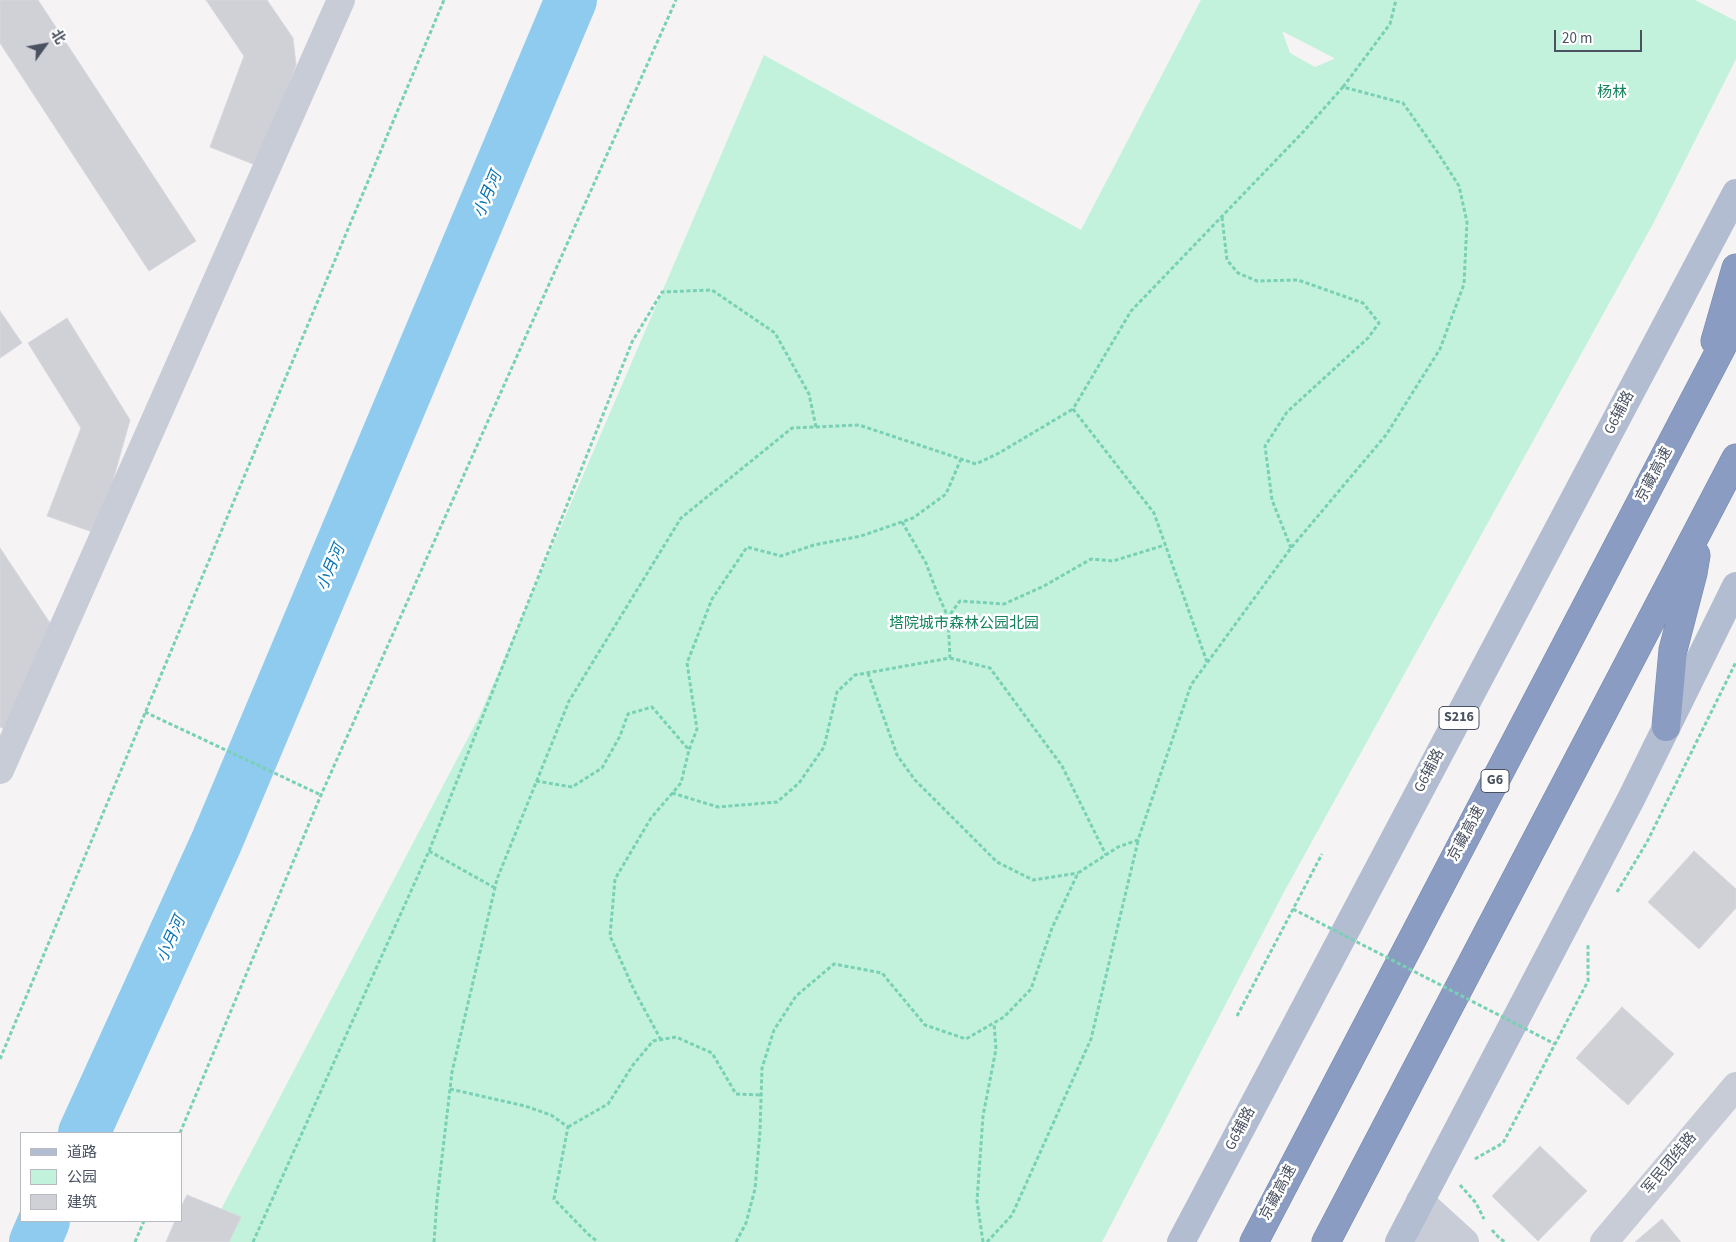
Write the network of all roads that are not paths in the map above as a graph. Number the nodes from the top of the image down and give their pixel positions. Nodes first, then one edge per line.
1 (341, 0) edge
2 (1736, 193) edge
3 (1736, 268) edge
4 (1736, 320) edge
5 (1701, 388) junction
6 (1736, 458) edge
7 (1702, 524) junction
8 (1736, 586) edge
9 (1666, 727) junction
10 (0, 770) edge
11 (1736, 1086) edge
12 (1406, 1230) edge
13 (1181, 1242) edge
14 (1254, 1242) edge
15 (1326, 1242) edge
16 (1430, 1242) edge
17 (1465, 1242) edge
18 (1604, 1242) edge

1 - 10 street
2 - 13 main road, G6辅路 / S216
3 - 5 highway
4 - 5 highway, 京藏高速 / G6
5 - 14 highway, 京藏高速 / G6
6 - 7 highway
7 - 9 highway
7 - 15 highway
8 - 9 main road
9 - 12 main road
11 - 18 street, 军民团结路
12 - 16 street
12 - 17 street

